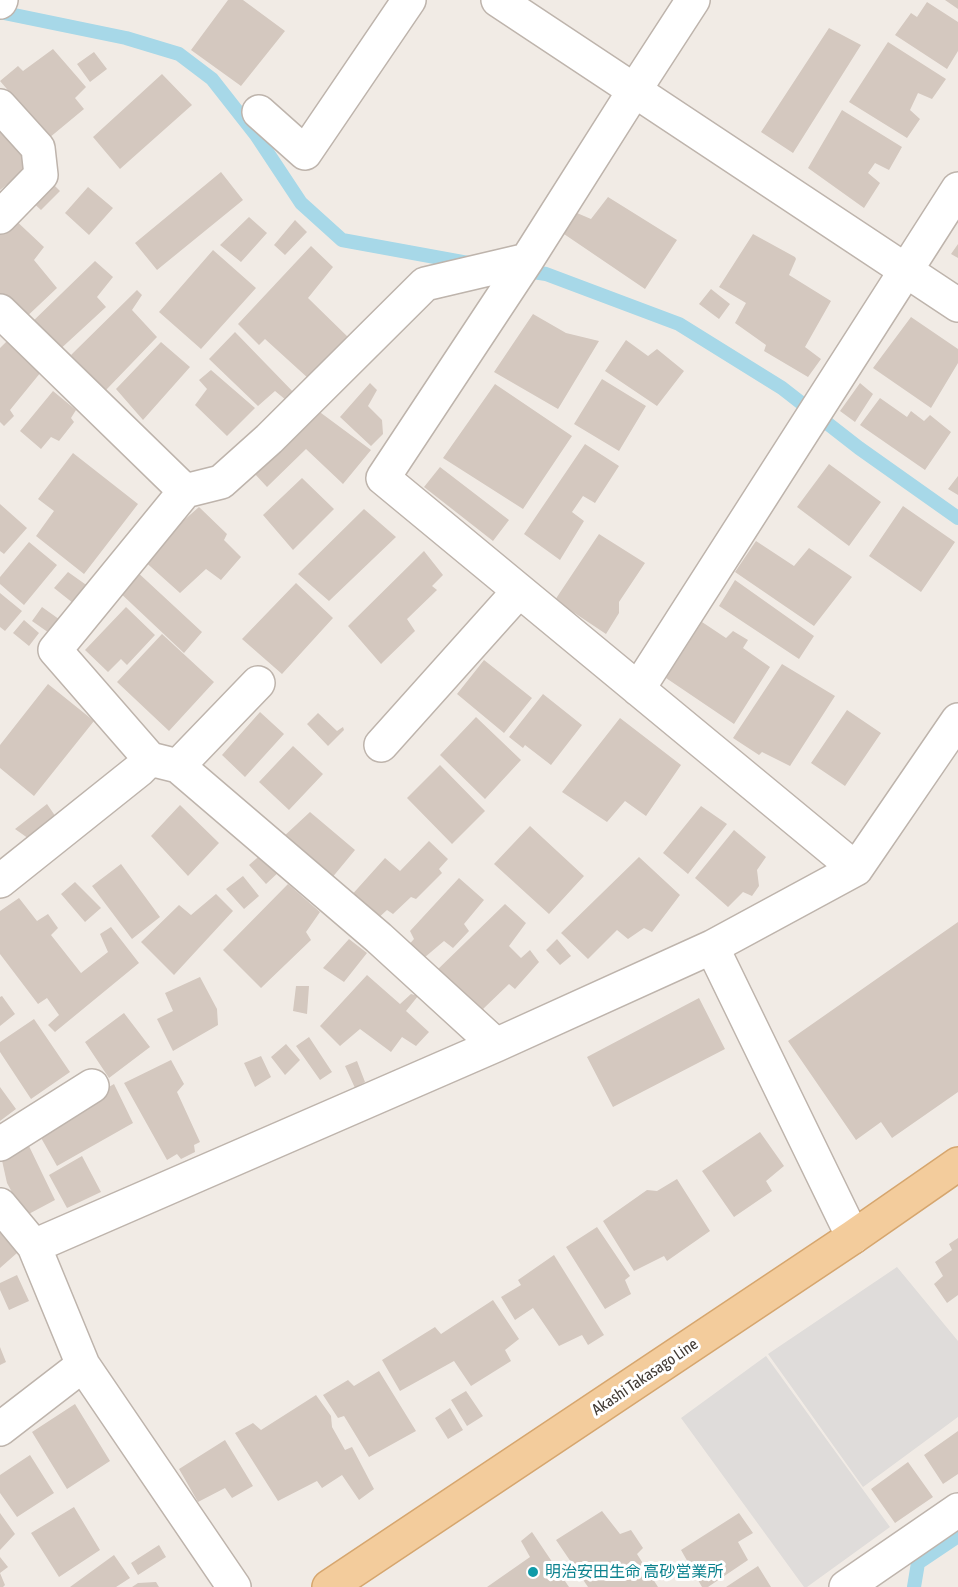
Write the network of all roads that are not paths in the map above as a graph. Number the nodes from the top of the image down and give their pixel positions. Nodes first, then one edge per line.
1 (409, 0) edge
2 (498, 0) edge
3 (693, 0) edge
4 (634, 90) junction
5 (0, 106) edge
6 (259, 112) dead end
7 (958, 189) edge
8 (0, 217) edge
9 (527, 260) junction
10 (907, 270) junction
11 (958, 305) edge
12 (0, 311) edge
13 (185, 491) junction
14 (519, 591) junction
15 (258, 683) dead end
16 (638, 689) junction
17 (958, 720) edge
18 (381, 745) dead end
19 (164, 762) junction
20 (856, 869) junction
21 (0, 881) edge
22 (711, 947) junction
23 (496, 1045) junction
24 (92, 1086) dead end
25 (0, 1144) edge
26 (958, 1164) edge
27 (0, 1205) edge
28 (853, 1237) junction
29 (34, 1246) junction
30 (83, 1365) junction
31 (0, 1429) edge
32 (958, 1510) edge
33 (234, 1587) edge
34 (330, 1587) edge
35 (846, 1587) edge

1 - 6 street
2 - 4 street
3 - 4 street
4 - 9 street
4 - 10 street
5 - 8 street
7 - 10 street
9 - 13 street
9 - 14 street
10 - 11 street
10 - 16 street
12 - 13 street
13 - 19 street
14 - 16 street
14 - 18 street
15 - 19 street
16 - 20 street
17 - 20 street
19 - 21 street
19 - 23 street
20 - 22 street
22 - 23 street
22 - 28 street
23 - 29 street
24 - 25 street
26 - 28 main road, Akashi Takasago Line
27 - 29 street
28 - 34 main road, Akashi Takasago Line
29 - 30 street
30 - 31 street
30 - 33 street
32 - 35 street

